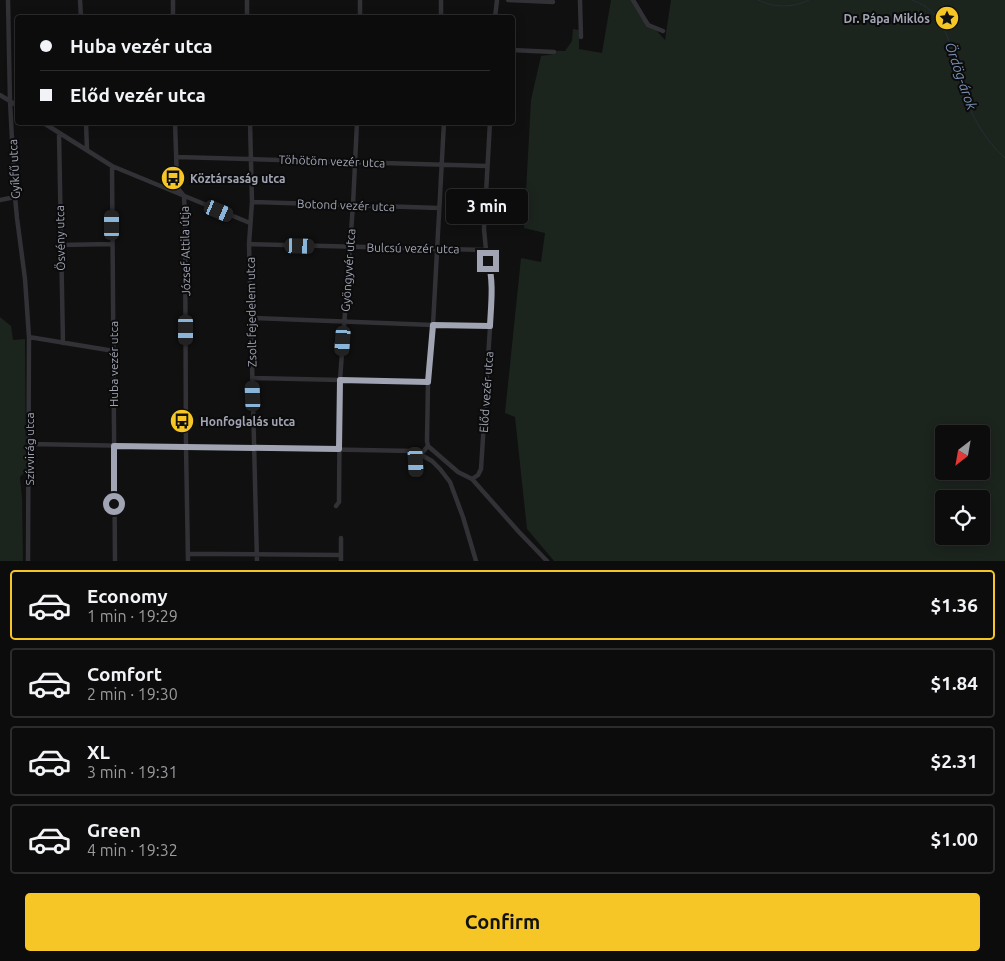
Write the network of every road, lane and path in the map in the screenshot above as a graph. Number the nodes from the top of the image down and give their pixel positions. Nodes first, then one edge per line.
1 (8, 0) edge
2 (80, 0) edge
3 (173, 0) edge
4 (247, 0) edge
5 (360, 0) edge
6 (441, 0) edge
7 (497, 0) edge
8 (508, 0) edge
9 (580, 0) edge
10 (633, 0) edge
11 (553, 2) dead end
12 (81, 15) edge
13 (173, 15) edge
14 (247, 15) edge
15 (360, 15) edge
16 (441, 15) edge
17 (495, 15) edge
18 (664, 31) dead end
19 (581, 37) dead end
20 (515, 50) edge
21 (554, 52) dead end
22 (0, 95) edge
23 (10, 101) junction
24 (15, 104) edge
25 (47, 125) edge
26 (86, 125) edge
27 (176, 125) edge
28 (250, 125) edge
29 (357, 125) edge
30 (444, 125) edge
31 (490, 125) edge
32 (59, 133) junction
33 (87, 150) junction
34 (177, 157) junction
35 (251, 159) junction
36 (356, 162) junction
37 (442, 165) junction
38 (112, 166) junction
39 (487, 166) junction
40 (184, 196) junction
41 (15, 197) junction
42 (0, 200) edge
43 (252, 202) junction
44 (353, 206) junction
45 (439, 208) junction
46 (250, 224) junction
47 (112, 244) junction
48 (249, 244) junction
49 (60, 245) junction
50 (350, 247) junction
51 (436, 248) junction
52 (486, 250) junction
53 (251, 318) junction
54 (344, 321) junction
55 (433, 325) junction
56 (490, 326) junction
57 (30, 337) junction
58 (63, 343) junction
59 (114, 351) junction
60 (252, 378) junction
61 (340, 380) junction
62 (428, 382) junction
63 (29, 444) junction
64 (114, 446) junction
65 (428, 446) junction
66 (186, 447) junction
67 (255, 448) junction
68 (339, 449) junction
69 (415, 451) junction
70 (421, 454) junction
71 (416, 473) dead end
72 (472, 479) junction
73 (336, 506) dead end
74 (341, 538) dead end
75 (188, 554) junction
76 (257, 555) junction
77 (340, 558) edge
78 (28, 561) edge
79 (114, 561) edge
80 (188, 561) edge
81 (257, 561) edge
82 (476, 561) edge
83 (547, 561) edge

1 - 23 street, Gyíkfű utca
2 - 12 street
3 - 13 street
4 - 14 street
5 - 15 street
6 - 16 street
7 - 17 street
8 - 11 street
9 - 19 street
10 - 18 street
20 - 21 street
22 - 23 street
23 - 24 street
23 - 41 street, Gyíkfű utca
25 - 32 street
26 - 33 street
27 - 34 street, József Attila útja
28 - 35 street, Zsolt fejedelem utca
29 - 36 street, Gyöngyvér utca
30 - 37 street
31 - 39 street, Előd vezér utca
32 - 33 street
32 - 49 street, Ösvény utca
33 - 38 street
34 - 35 street, Töhötöm vezér utca
34 - 40 street, József Attila útja
35 - 36 street, Töhötöm vezér utca
35 - 43 street, Zsolt fejedelem utca
36 - 37 street, Töhötöm vezér utca
36 - 44 street, Gyöngyvér utca
37 - 39 street, Töhötöm vezér utca
37 - 45 street
38 - 40 street
38 - 47 street, Huba vezér utca
39 - 52 street, Előd vezér utca
40 - 46 street
40 - 66 street, József Attila útja
41 - 42 street
41 - 57 street, Gyíkfű utca
43 - 44 street, Botond vezér utca
43 - 46 street, Zsolt fejedelem utca
44 - 45 street, Botond vezér utca
44 - 50 street, Gyöngyvér utca
45 - 51 street
46 - 48 street, Zsolt fejedelem utca
47 - 49 street
47 - 59 street, Huba vezér utca
48 - 50 street, Bulcsú vezér utca
48 - 53 street, Zsolt fejedelem utca
49 - 58 street, Ösvény utca
50 - 51 street, Bulcsú vezér utca
50 - 54 street, Gyöngyvér utca
51 - 52 street, Bulcsú vezér utca
51 - 55 street
52 - 56 street, Előd vezér utca
53 - 54 street
53 - 60 street, Zsolt fejedelem utca
54 - 55 street
54 - 61 street, Gyöngyvér utca
55 - 56 street
55 - 62 street
56 - 72 street, Előd vezér utca
57 - 58 street
57 - 63 street, Szívvirág utca
58 - 59 street
59 - 64 street, Huba vezér utca
60 - 61 street
60 - 67 street, Zsolt fejedelem utca
61 - 62 street
61 - 68 street, Gyöngyvér utca
62 - 65 street
63 - 64 street
63 - 78 street, Szívvirág utca
64 - 66 street
64 - 79 street, Huba vezér utca
65 - 70 street
65 - 72 street
66 - 67 street
66 - 75 street, József Attila útja
67 - 68 street
67 - 76 street, Zsolt fejedelem utca
68 - 69 street
68 - 73 street, Gyöngyvér utca
69 - 70 street
69 - 71 street
70 - 82 street
72 - 83 street
74 - 77 street
75 - 76 street
75 - 80 street, József Attila útja
76 - 77 street
76 - 81 street, Zsolt fejedelem utca

